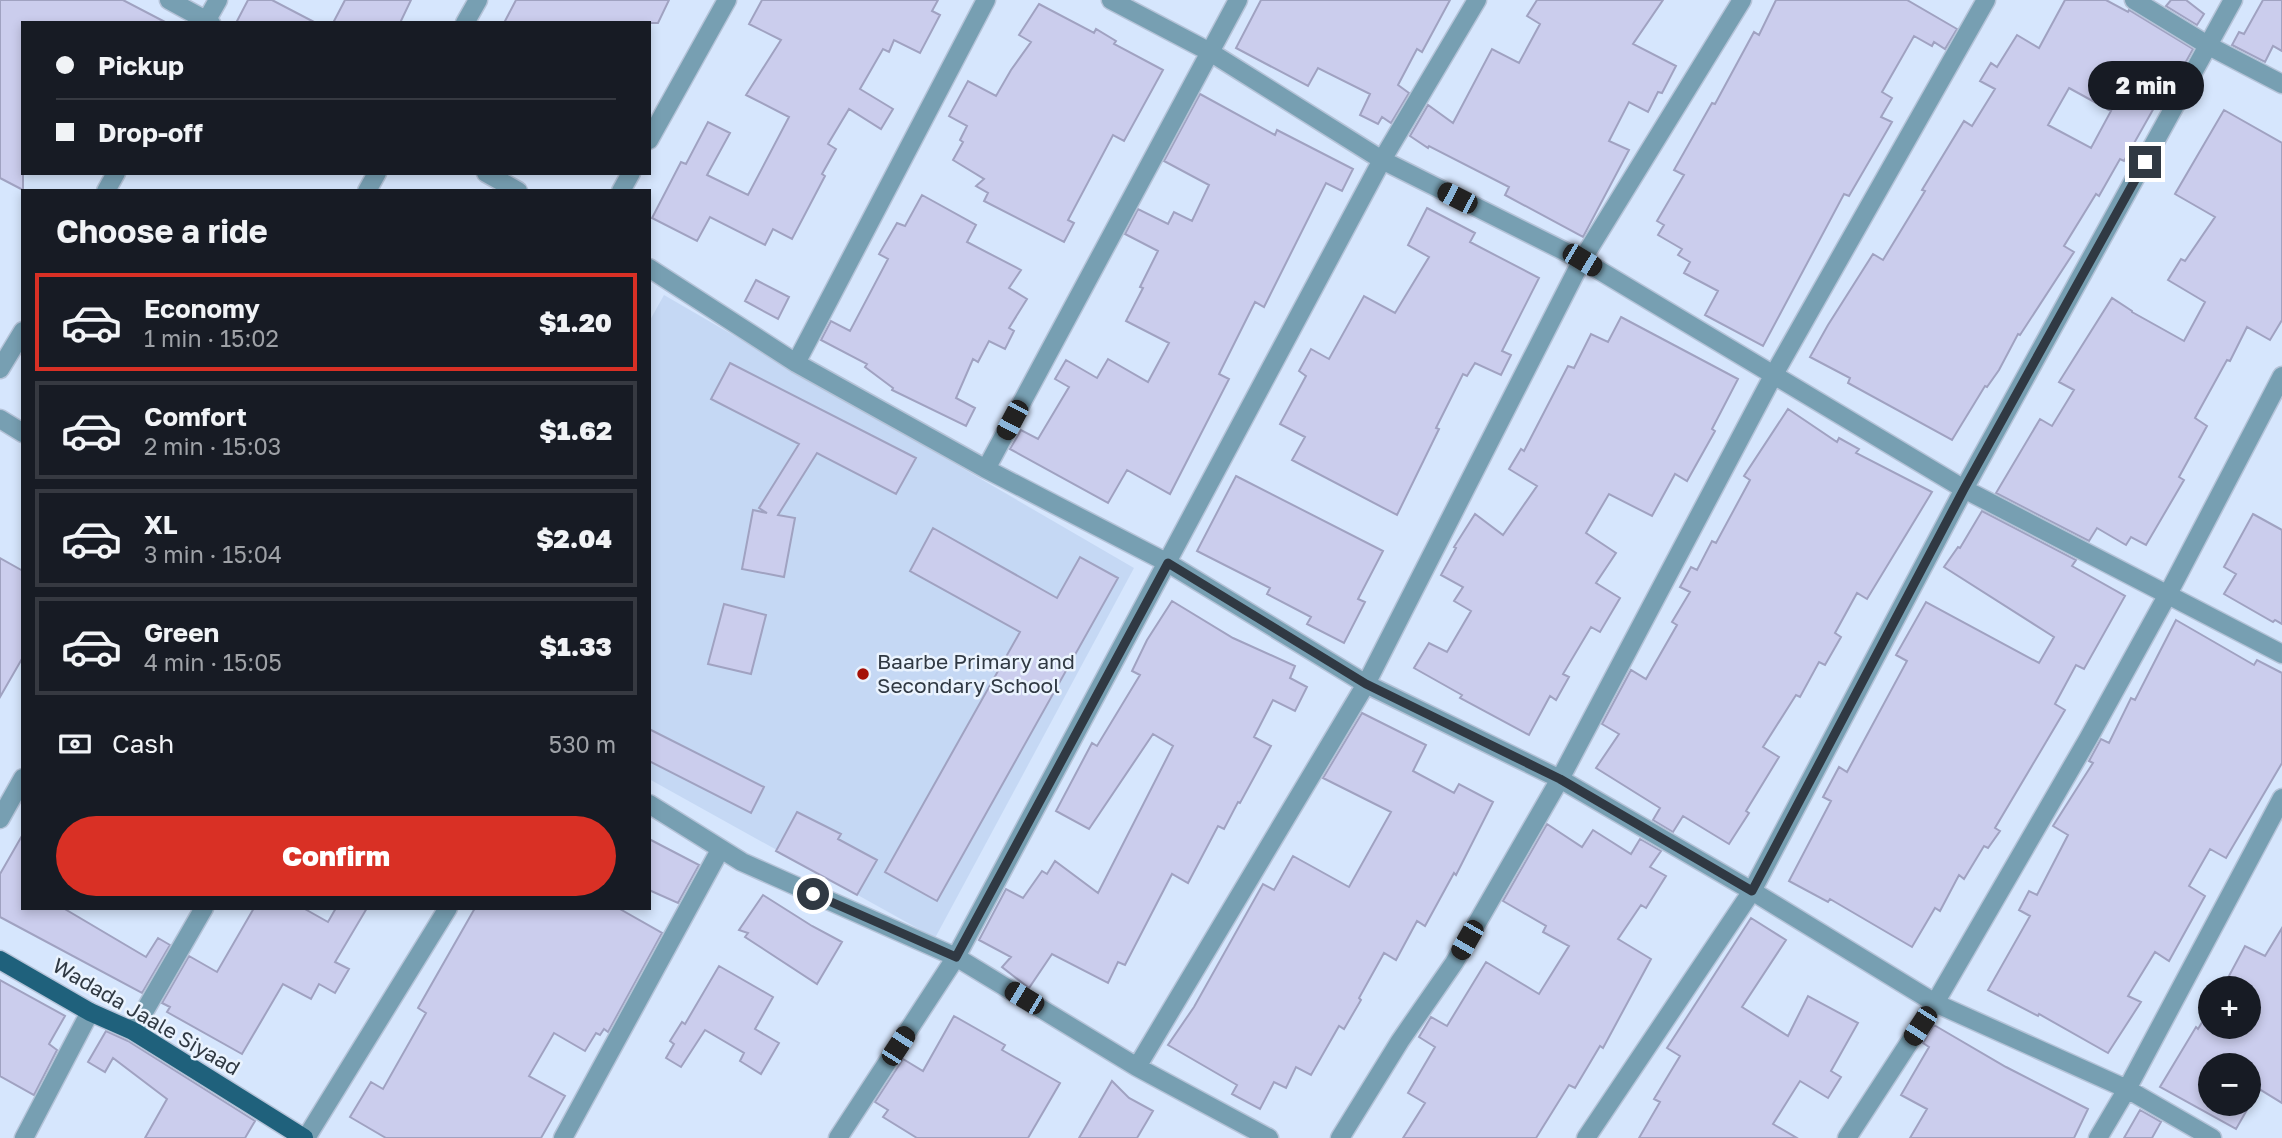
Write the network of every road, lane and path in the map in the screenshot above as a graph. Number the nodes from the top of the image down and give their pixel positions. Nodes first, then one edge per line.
1 (169, 0) edge
2 (218, 0) edge
3 (478, 0) edge
4 (727, 0) edge
5 (986, 0) edge
6 (1111, 0) edge
7 (1238, 0) edge
8 (1477, 0) edge
9 (1742, 0) edge
10 (1986, 0) edge
11 (2134, 0) edge
12 (2233, 0) edge
13 (206, 21) edge
14 (208, 21) edge
15 (466, 21) edge
16 (2209, 46) junction
17 (1210, 52) junction
18 (2282, 84) edge
19 (651, 136) edge
20 (1382, 160) junction
21 (489, 175) edge
22 (514, 189) edge
23 (1582, 260) junction
24 (651, 269) edge
25 (21, 334) edge
26 (796, 363) junction
27 (0, 369) edge
28 (1773, 376) junction
29 (2282, 376) edge
30 (0, 419) edge
31 (21, 432) edge
32 (986, 469) junction
33 (1964, 489) junction
34 (1168, 563) junction
35 (2168, 594) junction
36 (2282, 654) edge
37 (1366, 684) junction
38 (1560, 779) junction
39 (21, 782) edge
40 (2282, 798) edge
41 (651, 805) edge
42 (0, 819) edge
43 (720, 850) junction
44 (1752, 891) junction
45 (203, 910) edge
46 (447, 910) edge
47 (956, 957) junction
48 (0, 960) edge
49 (1935, 1003) junction
50 (90, 1012) junction
51 (133, 1031) junction
52 (1138, 1066) junction
53 (2127, 1089) junction
54 (840, 1137) edge
55 (24, 1138) edge
56 (305, 1138) edge
57 (563, 1138) edge
58 (1269, 1138) edge
59 (1340, 1138) edge
60 (1586, 1138) edge
61 (1847, 1138) edge
62 (2098, 1138) edge
63 (2212, 1138) edge

1 - 13 street
2 - 14 street
3 - 15 street
4 - 19 street
5 - 26 street
6 - 17 street
7 - 17 street
8 - 20 street
9 - 23 street
10 - 28 street
11 - 16 street
12 - 16 street
16 - 18 street
16 - 33 street
17 - 20 street
17 - 32 street
20 - 23 street
20 - 34 street
21 - 22 street
23 - 28 street
23 - 37 street
24 - 26 street
25 - 27 street
26 - 32 street
28 - 33 street
28 - 38 street
29 - 35 street
30 - 31 street
32 - 34 street
33 - 35 street
33 - 44 street
34 - 37 street
34 - 47 street
35 - 36 street
35 - 49 street
37 - 38 street
37 - 52 street
38 - 44 street
38 - 59 street
39 - 42 street
40 - 53 street
41 - 43 street
43 - 47 street
43 - 57 street
44 - 49 street
44 - 60 street
45 - 51 street
46 - 56 street
47 - 52 street
47 - 54 street
48 - 50 main road, Wadada Jaale Siyaad
49 - 53 street
49 - 61 street
50 - 51 main road, Wadada Jaale Siyaad
50 - 55 street
51 - 56 main road, Wadada Jaale Siyaad
52 - 58 street
53 - 62 street
53 - 63 street

